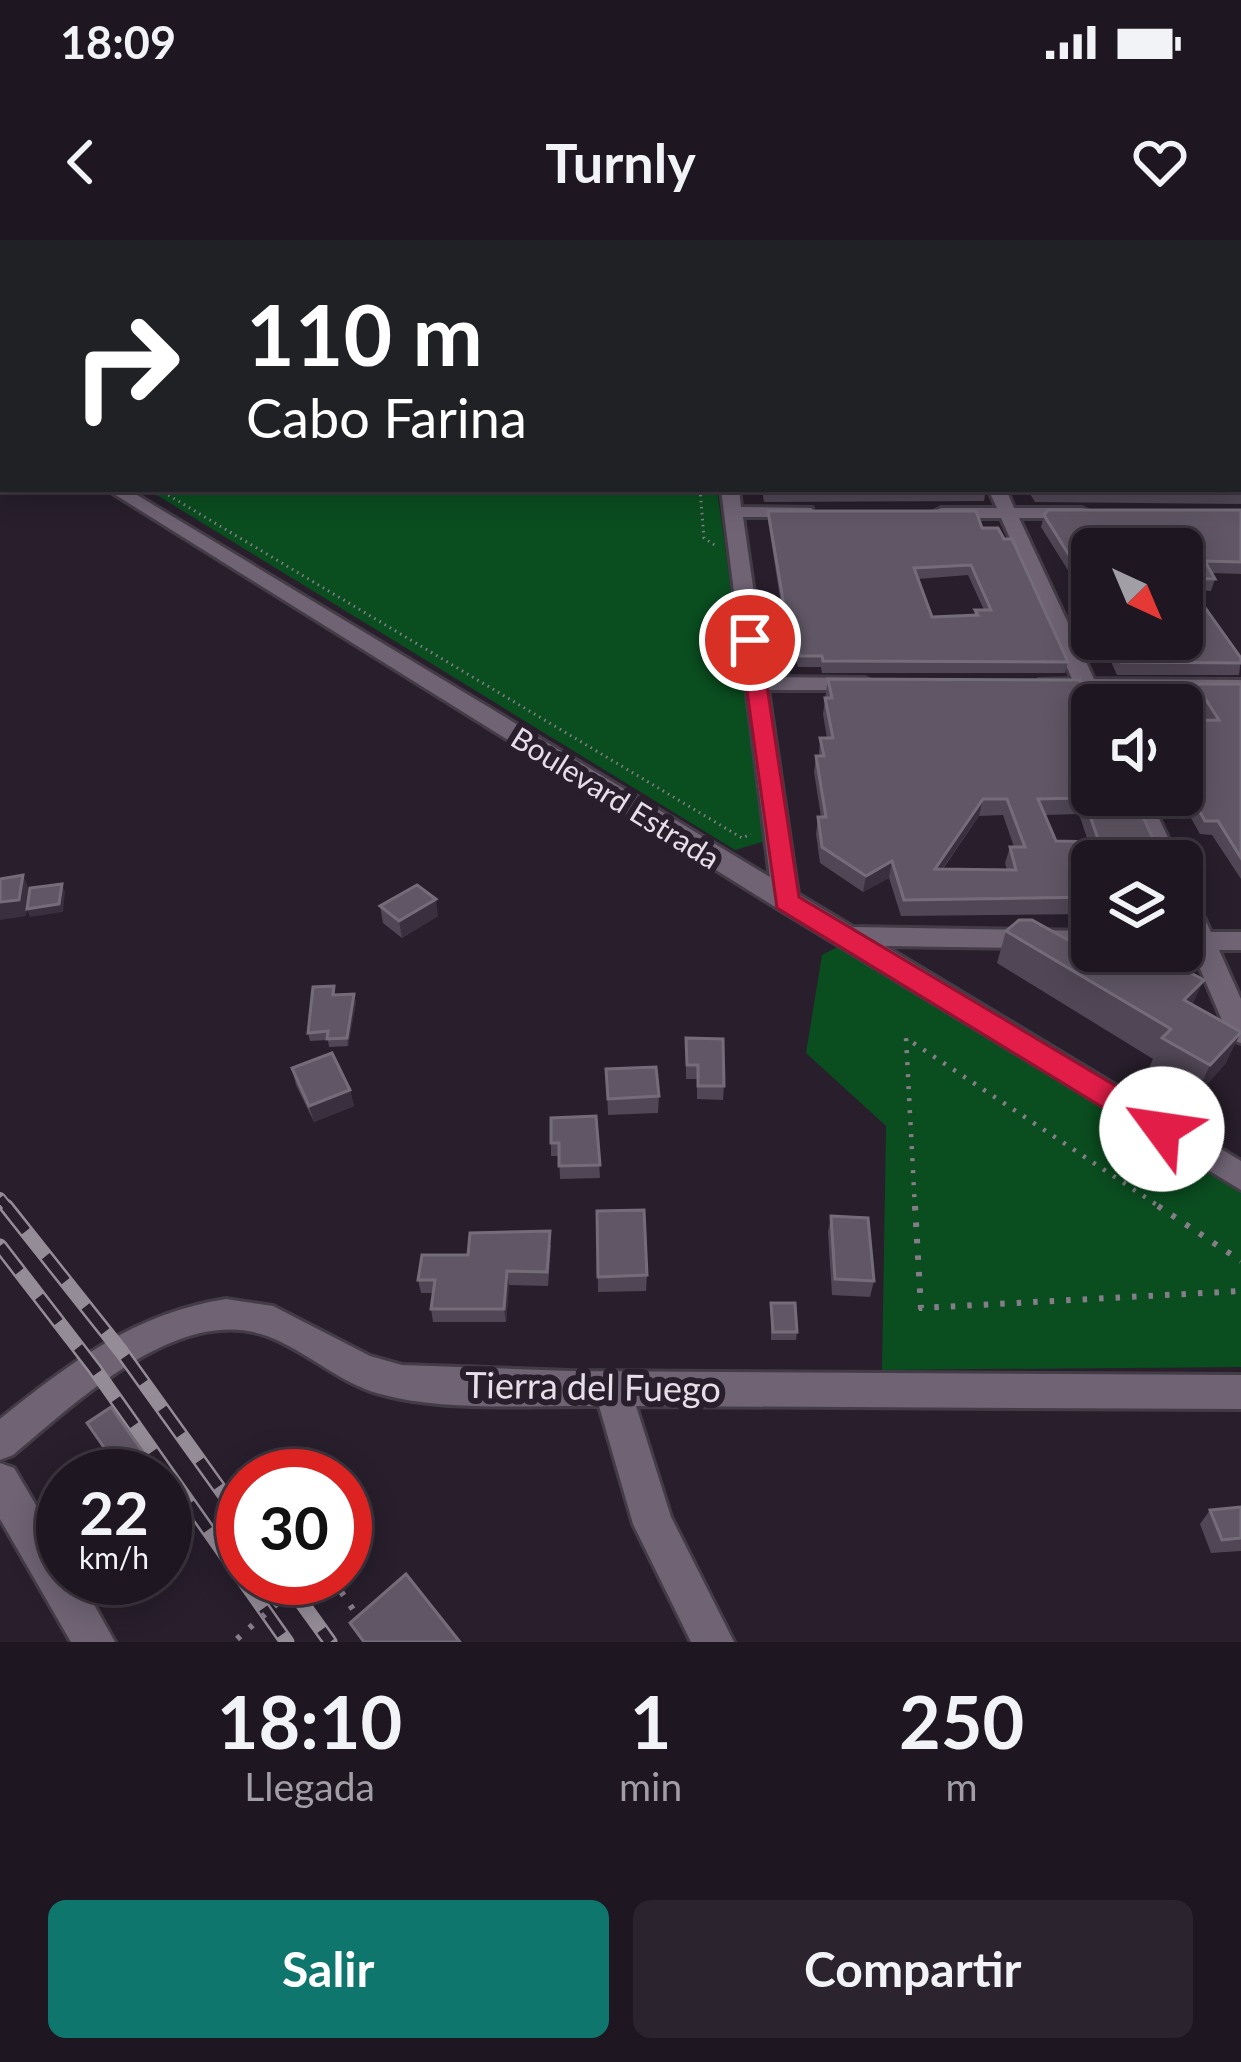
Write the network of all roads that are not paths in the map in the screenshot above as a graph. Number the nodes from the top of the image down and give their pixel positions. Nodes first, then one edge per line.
1 (121, 492) edge
2 (998, 492) edge
3 (731, 501) edge
4 (824, 512) edge
5 (915, 513) edge
6 (1007, 513) junction
7 (1100, 513) edge
8 (756, 683) junction
9 (897, 684) edge
10 (1085, 684) edge
11 (1015, 685) edge
12 (1241, 686) edge
13 (1203, 688) edge
14 (1071, 692) edge
15 (786, 902) junction
16 (844, 936) junction
17 (1071, 940) edge
18 (1241, 941) edge
19 (1203, 942) edge
20 (1203, 962) edge
21 (1241, 1032) edge
22 (1241, 1177) edge
23 (612, 1388) junction
24 (1241, 1392) edge
25 (0, 1442) edge
26 (0, 1482) edge
27 (89, 1638) edge
28 (713, 1642) edge

1 - 15 street, Boulevard Estrada
2 - 6 street
3 - 4 street
3 - 8 street
5 - 6 street
6 - 7 street
6 - 10 street
8 - 9 street
8 - 15 street
11 - 14 street
12 - 13 street
15 - 16 street, Boulevard Estrada
16 - 17 street
16 - 22 street, Boulevard Estrada
18 - 19 street
20 - 21 street
23 - 24 street, Tierra del Fuego
23 - 25 street, Tierra del Fuego
23 - 28 street
26 - 27 street

